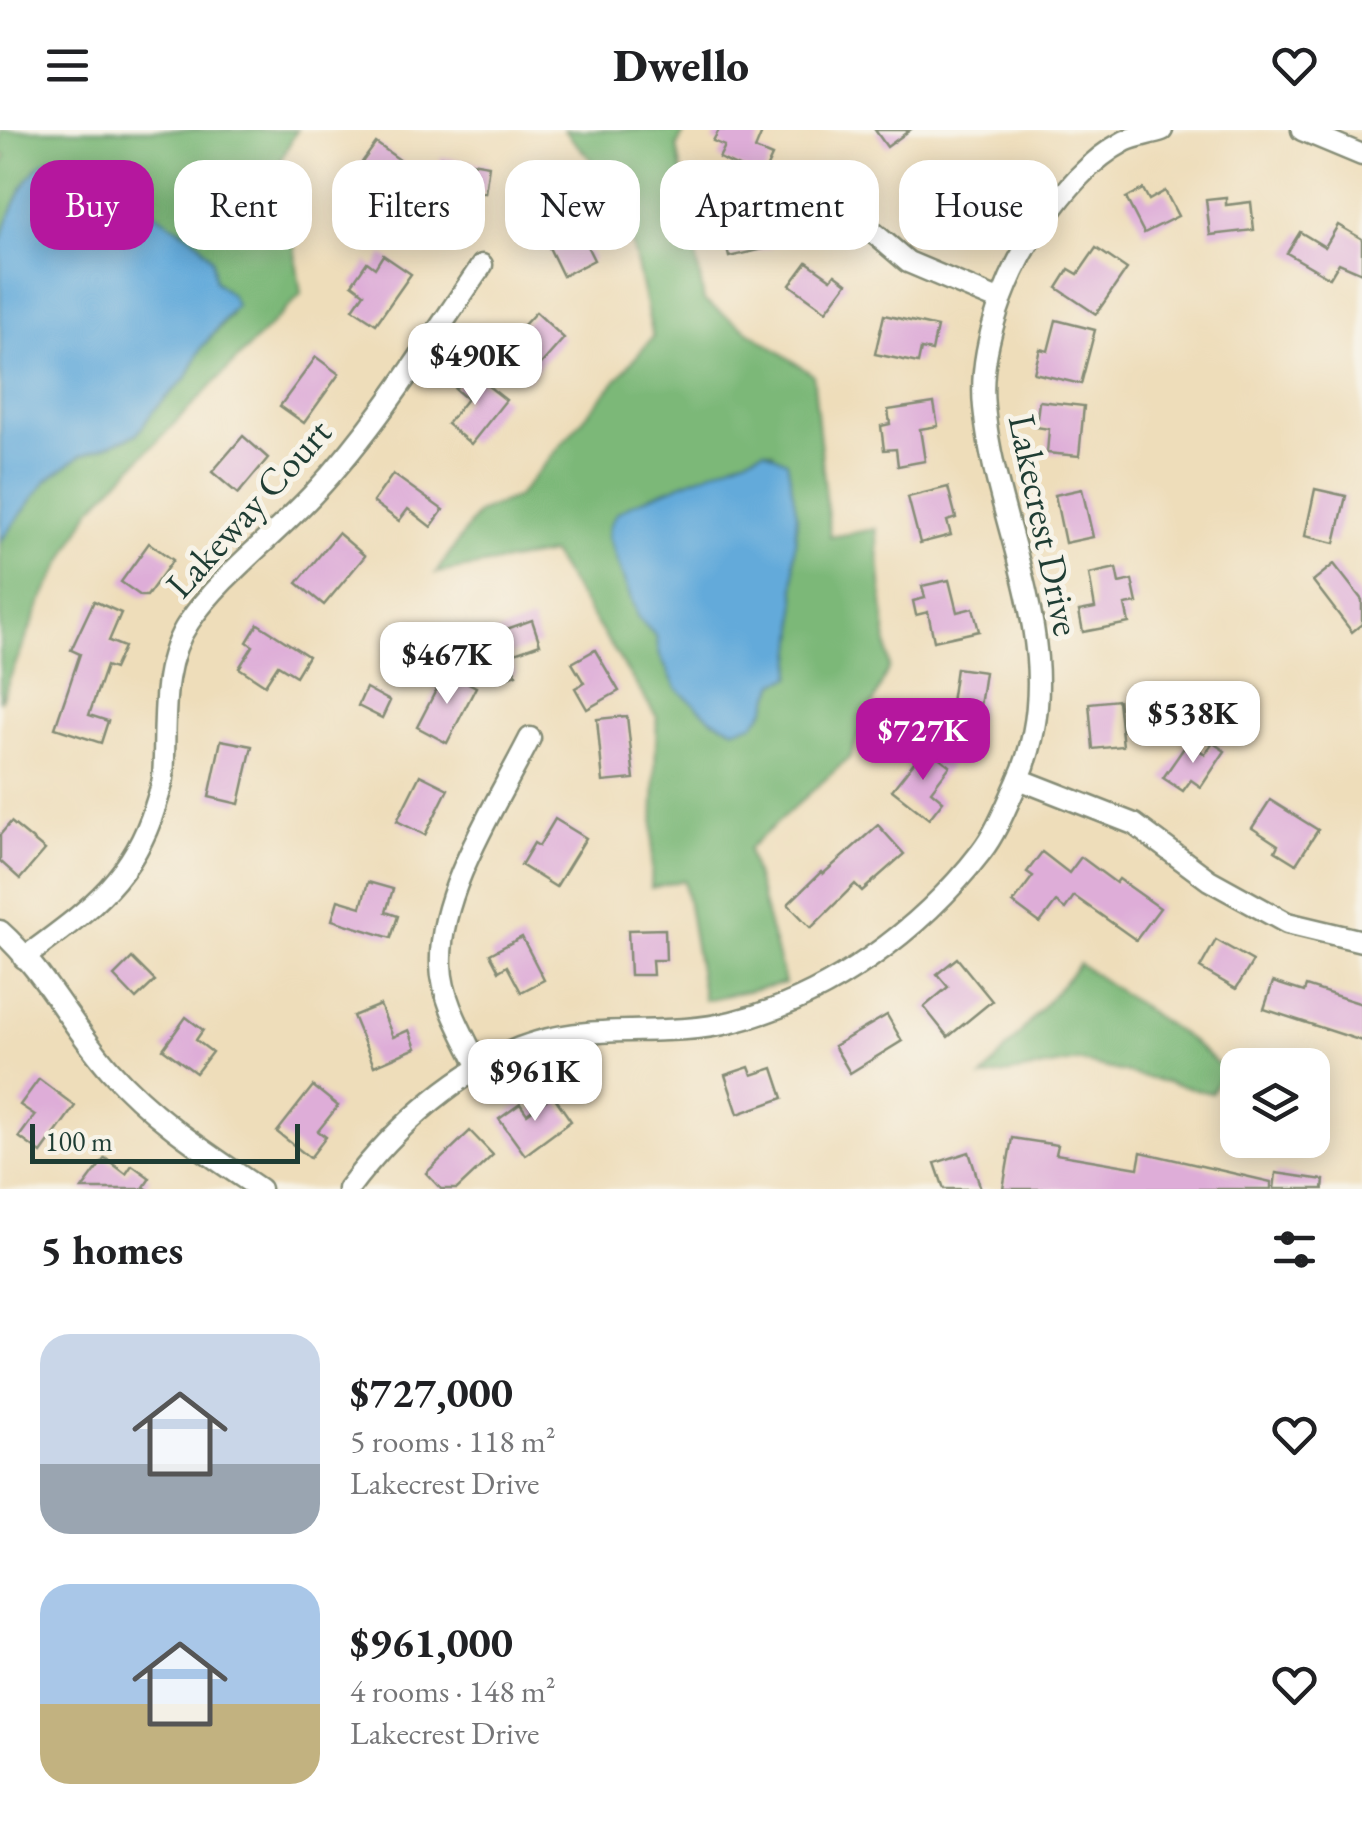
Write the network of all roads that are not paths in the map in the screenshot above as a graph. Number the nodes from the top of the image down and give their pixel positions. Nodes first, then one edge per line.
1 (1162, 130) edge
2 (1302, 130) edge
3 (1362, 155) edge
4 (879, 237) edge
5 (482, 266) dead end
6 (998, 300) junction
7 (530, 738) dead end
8 (1020, 779) junction
9 (0, 931) edge
10 (1362, 941) edge
11 (24, 958) junction
12 (478, 1065) junction
13 (260, 1189) edge
14 (348, 1189) edge

1 - 6 street, Lakecrest Drive
2 - 3 street
4 - 6 street
5 - 11 street, Lakeway Court
6 - 8 street, Lakecrest Drive
7 - 12 street
8 - 10 street
8 - 12 street, Lakecrest Drive
9 - 11 street
11 - 13 street
12 - 14 street, Lakecrest Drive

